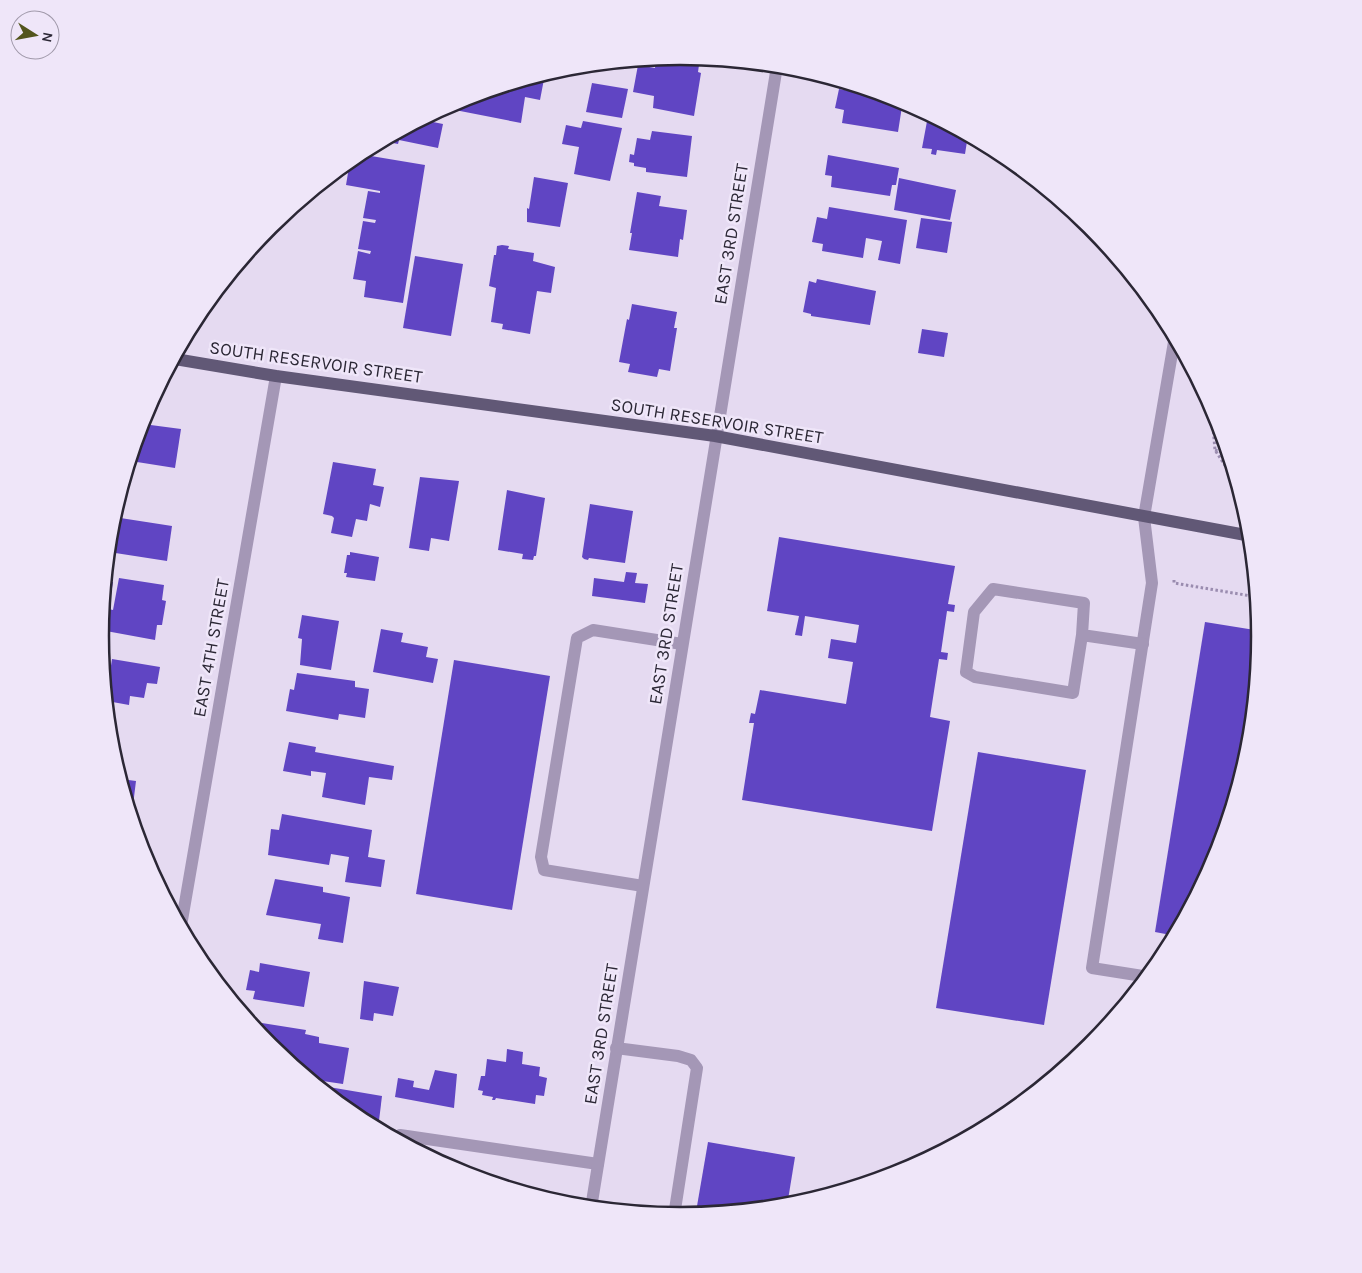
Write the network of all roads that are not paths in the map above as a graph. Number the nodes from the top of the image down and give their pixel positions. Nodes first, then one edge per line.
1 (776, 73) edge
2 (1173, 347) edge
3 (182, 359) edge
4 (276, 376) junction
5 (715, 436) junction
6 (1144, 517) junction
7 (1244, 535) edge
8 (1082, 635) junction
9 (682, 644) junction
10 (1143, 644) junction
11 (643, 886) junction
12 (183, 916) edge
13 (1140, 976) edge
14 (616, 1048) junction
15 (403, 1135) edge
16 (598, 1164) junction
17 (592, 1201) edge
18 (675, 1208) edge

1 - 5 street, EAST 3RD STREET
2 - 6 street
3 - 4 main road, SOUTH RESERVOIR STREET
4 - 5 main road, SOUTH RESERVOIR STREET
4 - 12 street, EAST 4TH STREET
5 - 6 main road, SOUTH RESERVOIR STREET
5 - 9 street, EAST 3RD STREET
6 - 7 main road, SOUTH RESERVOIR STREET
6 - 10 street
8 - 8 street
8 - 10 street
9 - 11 street, EAST 3RD STREET
9 - 11 street
10 - 13 street
11 - 14 street, EAST 3RD STREET
14 - 16 street, EAST 3RD STREET
14 - 18 street
15 - 16 street
16 - 17 street, EAST 3RD STREET

